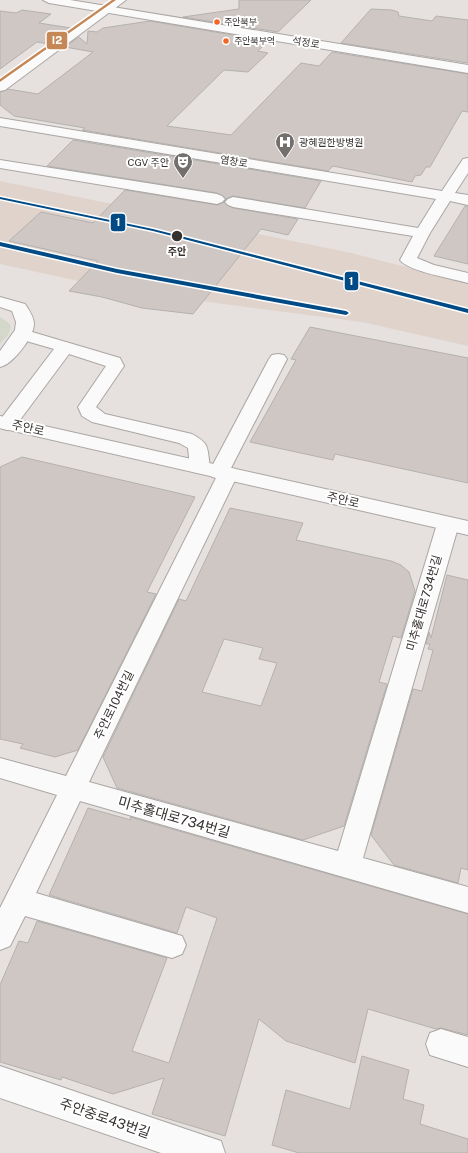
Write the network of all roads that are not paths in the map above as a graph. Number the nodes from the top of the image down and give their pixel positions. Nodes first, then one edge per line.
1 (49, 0) edge
2 (120, 0) edge
3 (107, 9) junction
4 (468, 69) edge
5 (0, 87) edge
6 (0, 122) edge
7 (468, 162) edge
8 (0, 164) edge
9 (446, 196) junction
10 (216, 200) dead end
11 (468, 200) edge
12 (233, 202) dead end
13 (422, 233) junction
14 (468, 278) edge
15 (0, 302) edge
16 (22, 334) junction
17 (65, 347) junction
18 (278, 359) dead end
19 (0, 362) edge
20 (4, 423) edge
21 (216, 471) junction
22 (458, 526) edge
23 (0, 768) edge
24 (73, 788) junction
25 (347, 866) junction
26 (468, 900) edge
27 (18, 901) junction
28 (0, 937) edge
29 (172, 945) dead end
30 (0, 1082) edge
31 (209, 1153) edge

1 - 3 main road, 석정로
2 - 3 main road
3 - 4 main road, 석정로
3 - 5 main road
6 - 9 main road, 염창로
7 - 9 main road
8 - 10 main road
9 - 11 main road, 염창로
9 - 13 main road
12 - 13 main road
13 - 14 main road
15 - 16 main road
16 - 17 main road
16 - 19 main road
17 - 20 main road
17 - 21 main road
18 - 21 main road
20 - 21 main road, 주안로
21 - 22 main road, 주안로
21 - 24 main road, 주안로104번길
22 - 25 main road, 미추홀대로734번길
23 - 24 main road, 미추홀대로734번길
24 - 25 main road, 미추홀대로734번길
24 - 27 main road, 주안로104번길
25 - 26 main road, 미추홀대로734번길
27 - 28 main road, 주안로104번길
27 - 29 main road
30 - 31 main road, 주안중로43번길

